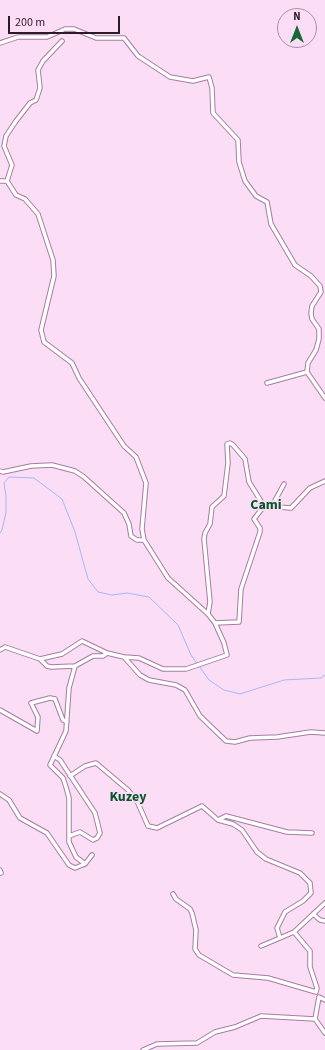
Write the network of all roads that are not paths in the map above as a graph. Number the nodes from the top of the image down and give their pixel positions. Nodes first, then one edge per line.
1 (62, 41) dead end
2 (0, 43) edge
3 (0, 181) edge
4 (7, 181) junction
5 (307, 372) junction
6 (267, 383) dead end
7 (325, 398) edge
8 (0, 471) edge
9 (325, 481) edge
10 (284, 484) dead end
11 (264, 506) junction
12 (272, 506) junction
13 (144, 540) junction
14 (208, 614) junction
15 (215, 623) junction
16 (0, 650) edge
17 (106, 653) junction
18 (124, 657) junction
19 (40, 659) junction
20 (75, 666) junction
21 (0, 710) edge
22 (67, 722) junction
23 (325, 733) edge
24 (54, 756) junction
25 (70, 776) junction
26 (0, 794) edge
27 (218, 820) junction
28 (312, 833) dead end
29 (69, 836) junction
30 (92, 855) dead end
31 (85, 864) junction
32 (173, 894) dead end
33 (325, 903) edge
34 (313, 914) junction
35 (325, 921) edge
36 (294, 932) junction
37 (280, 938) junction
38 (261, 946) dead end
39 (325, 1000) edge
40 (315, 1019) junction
41 (325, 1033) edge
42 (143, 1050) edge

1 - 4 street
2 - 5 street
3 - 4 street
4 - 13 street
5 - 6 street
5 - 7 street
8 - 13 street
9 - 12 street
10 - 12 street
11 - 12 street
11 - 14 street
11 - 15 street
13 - 14 street
14 - 15 street
15 - 18 street
16 - 19 street
17 - 18 street
17 - 19 street
17 - 20 street
18 - 23 street
19 - 20 street
20 - 22 street
21 - 22 street
22 - 24 street
24 - 25 street
24 - 29 street
25 - 27 street
25 - 29 street
26 - 31 street
27 - 28 street
27 - 37 street
29 - 31 street
30 - 31 street
32 - 36 street
33 - 34 street
34 - 35 street
34 - 36 street
36 - 37 street
37 - 38 street
39 - 40 street
40 - 41 street
40 - 42 street

